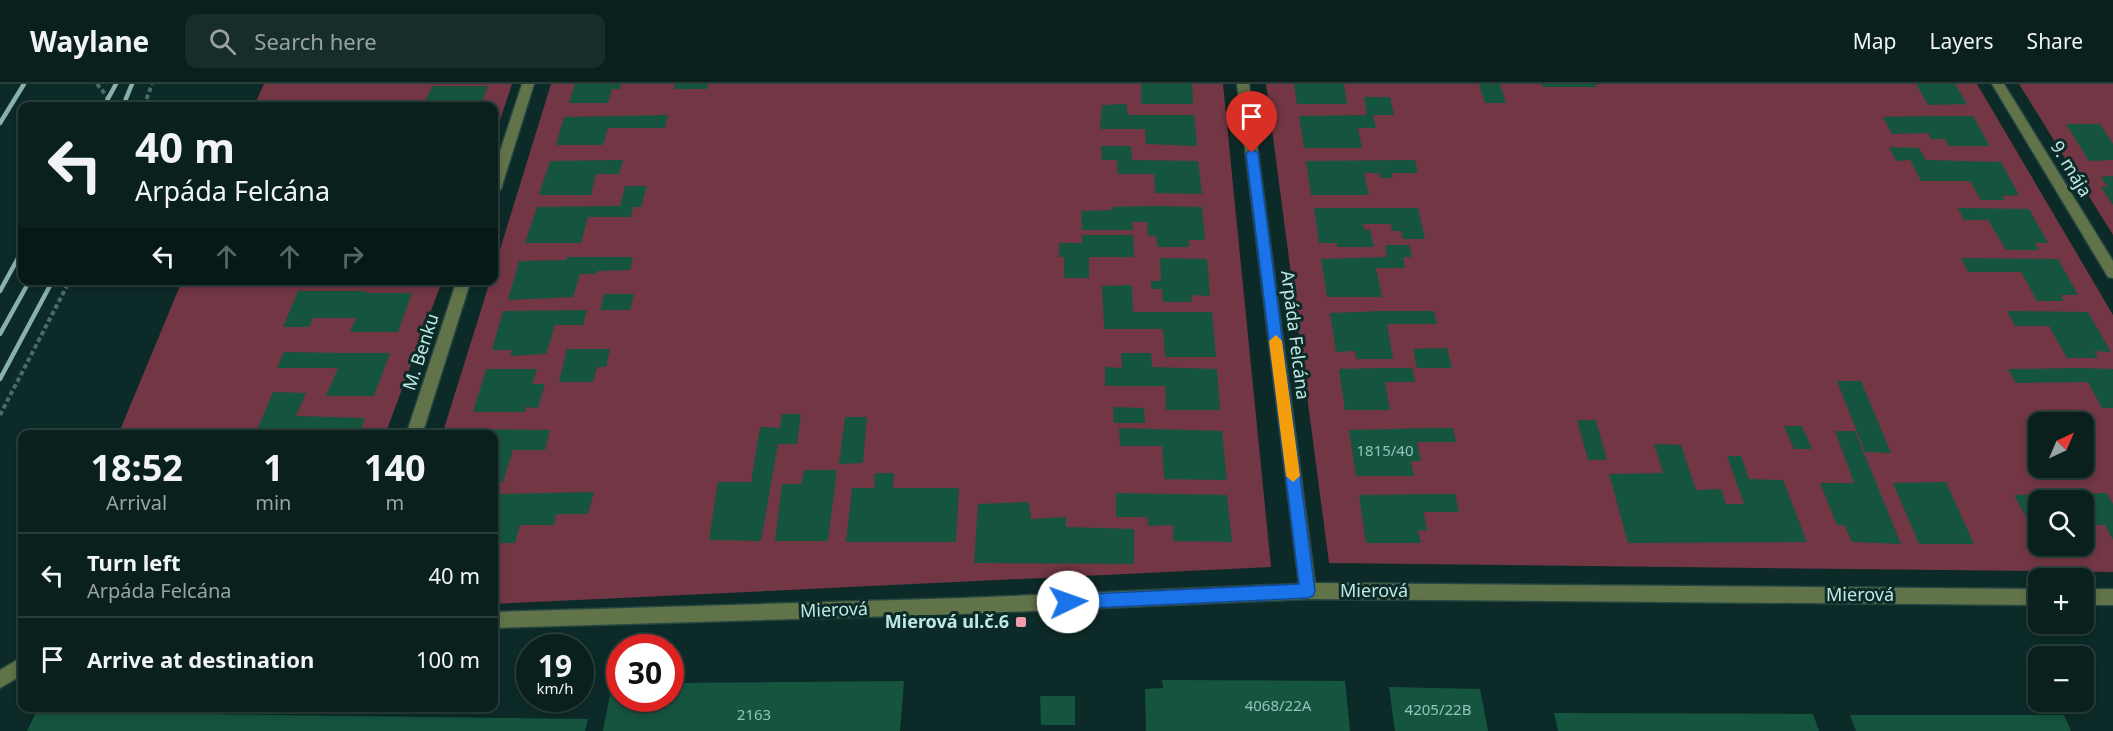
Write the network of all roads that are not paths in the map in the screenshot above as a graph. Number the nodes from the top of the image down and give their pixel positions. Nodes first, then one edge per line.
1 (528, 84) edge
2 (1243, 84) edge
3 (1998, 84) edge
4 (498, 177) edge
5 (2113, 273) edge
6 (462, 285) edge
7 (416, 430) edge
8 (1308, 591) junction
9 (2028, 597) edge
10 (2094, 597) edge
11 (2113, 597) edge
12 (498, 620) edge
13 (18, 667) edge
14 (0, 680) edge

1 - 4 street
2 - 8 street, Arpáda Felcána
3 - 5 street, 9. mája
6 - 7 street, M. Benku
8 - 9 street, Mierová
8 - 12 street, Mierová
10 - 11 street
13 - 14 street

